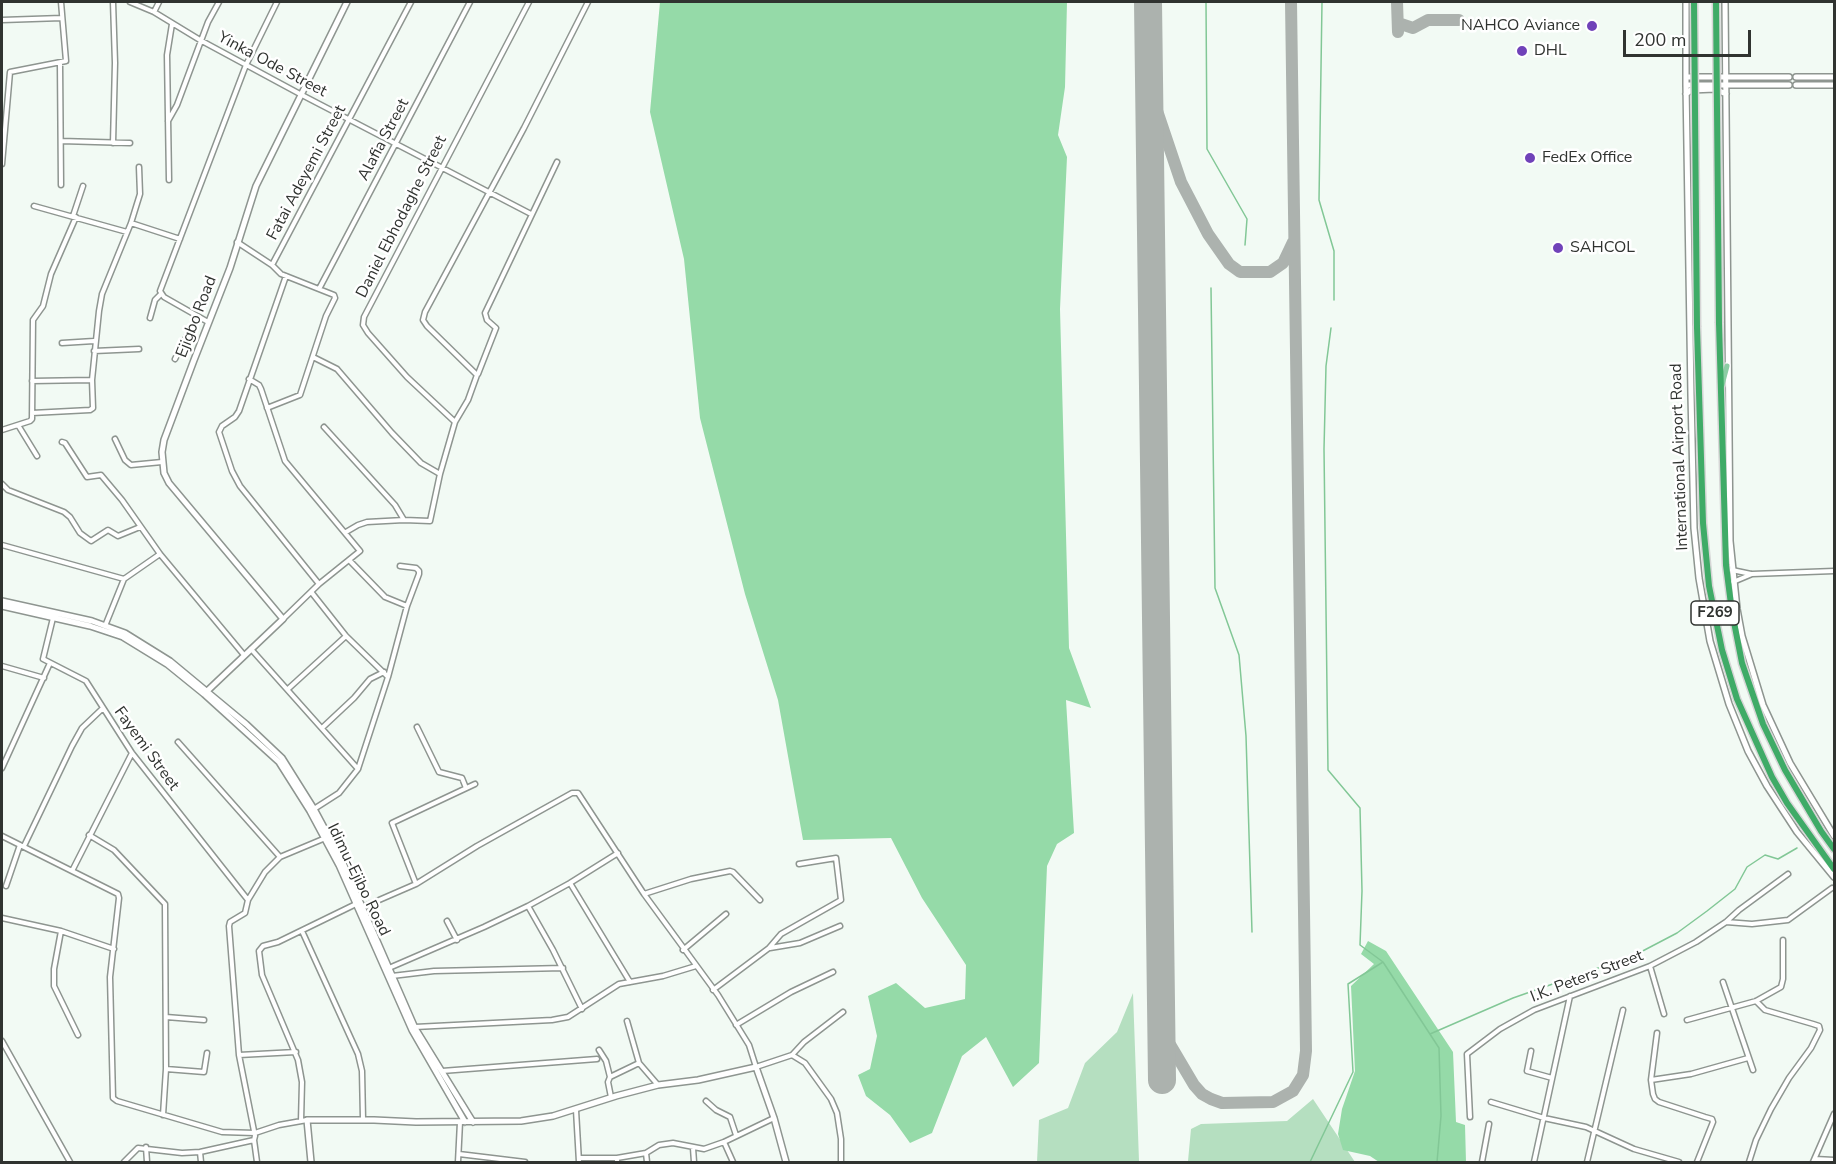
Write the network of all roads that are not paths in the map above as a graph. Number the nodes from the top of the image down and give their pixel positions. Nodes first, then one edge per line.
1 (61, 2) edge
2 (113, 2) edge
3 (130, 2) edge
4 (159, 2) edge
5 (219, 2) edge
6 (277, 2) edge
7 (347, 2) edge
8 (411, 2) edge
9 (470, 2) edge
10 (529, 2) edge
11 (588, 2) edge
12 (1686, 2) edge
13 (1694, 2) edge
14 (1716, 2) edge
15 (1725, 2) edge
16 (153, 12) junction
17 (62, 18) junction
18 (2, 21) edge
19 (172, 24) junction
20 (201, 40) junction
21 (60, 64) junction
22 (246, 65) junction
23 (1686, 77) junction
24 (1726, 77) junction
25 (1834, 77) edge
26 (1686, 85) junction
27 (1726, 85) junction
28 (1834, 85) edge
29 (300, 94) junction
30 (1686, 94) junction
31 (1726, 94) junction
32 (350, 119) junction
33 (168, 122) junction
34 (61, 141) junction
35 (395, 142) junction
36 (113, 143) junction
37 (130, 143) dead end
38 (557, 162) dead end
39 (2, 164) edge
40 (139, 167) dead end
41 (441, 167) junction
42 (169, 180) dead end
43 (61, 185) dead end
44 (82, 186) dead end
45 (489, 191) junction
46 (34, 206) dead end
47 (531, 214) junction
48 (74, 216) junction
49 (131, 223) junction
50 (127, 232) junction
51 (180, 239) junction
52 (237, 242) junction
53 (272, 265) junction
54 (286, 276) junction
55 (319, 289) junction
56 (161, 294) junction
57 (197, 316) junction
58 (150, 318) dead end
59 (208, 322) junction
60 (95, 341) junction
61 (62, 343) dead end
62 (139, 349) dead end
63 (94, 351) junction
64 (313, 357) junction
65 (175, 359) dead end
66 (1727, 366) junction
67 (1690, 373) junction
68 (1698, 373) junction
69 (477, 375) junction
70 (92, 380) junction
71 (249, 380) junction
72 (32, 381) junction
73 (1721, 386) junction
74 (267, 408) junction
75 (32, 413) junction
76 (456, 422) junction
77 (18, 425) junction
78 (324, 427) dead end
79 (2, 430) edge
80 (115, 439) dead end
81 (62, 442) dead end
82 (37, 456) dead end
83 (162, 462) junction
84 (440, 474) junction
85 (2, 484) edge
86 (404, 519) junction
87 (140, 526) junction
88 (346, 532) junction
89 (2, 545) edge
90 (160, 554) junction
91 (350, 561) junction
92 (400, 566) dead end
93 (1732, 570) junction
94 (1834, 571) edge
95 (1752, 574) junction
96 (124, 579) junction
97 (1733, 582) junction
98 (319, 584) junction
99 (312, 592) junction
100 (2, 601) edge
101 (2, 606) edge
102 (407, 606) junction
103 (53, 618) junction
104 (283, 620) junction
105 (105, 626) junction
106 (346, 636) junction
107 (251, 648) junction
108 (244, 655) junction
109 (50, 663) junction
110 (2, 666) edge
111 (384, 672) junction
112 (388, 677) junction
113 (44, 678) junction
114 (288, 689) junction
115 (206, 692) junction
116 (102, 709) junction
117 (417, 727) dead end
118 (322, 728) junction
119 (178, 742) dead end
120 (132, 753) junction
121 (2, 768) edge
122 (358, 769) junction
123 (476, 784) dead end
124 (466, 788) junction
125 (314, 809) junction
126 (2, 836) edge
127 (89, 836) junction
128 (1834, 836) edge
129 (323, 839) junction
130 (22, 846) junction
131 (1834, 849) edge
132 (618, 853) junction
133 (280, 857) junction
134 (799, 864) dead end
135 (1834, 869) edge
136 (72, 871) junction
137 (1788, 874) dead end
138 (1834, 878) edge
139 (570, 883) junction
140 (416, 884) junction
141 (6, 886) dead end
142 (1832, 888) dead end
143 (644, 894) junction
144 (248, 900) junction
145 (760, 900) dead end
146 (356, 904) junction
147 (528, 906) junction
148 (363, 907) junction
149 (726, 914) dead end
150 (2, 918) edge
151 (447, 921) dead end
152 (1726, 922) junction
153 (840, 926) dead end
154 (302, 930) junction
155 (61, 931) junction
156 (457, 940) junction
157 (1783, 940) dead end
158 (769, 948) junction
159 (114, 949) junction
160 (683, 950) junction
161 (696, 966) junction
162 (1650, 966) junction
163 (389, 968) junction
164 (562, 968) junction
165 (833, 972) dead end
166 (392, 976) junction
167 (630, 982) junction
168 (1723, 982) dead end
169 (395, 989) junction
170 (714, 990) junction
171 (1571, 995) junction
172 (1756, 1001) junction
173 (1732, 1007) junction
174 (582, 1009) junction
175 (1623, 1010) dead end
176 (843, 1012) dead end
177 (1664, 1014) dead end
178 (166, 1017) junction
179 (204, 1020) dead end
180 (1687, 1020) dead end
181 (627, 1021) dead end
182 (736, 1025) junction
183 (415, 1028) junction
184 (1657, 1033) dead end
185 (78, 1035) dead end
186 (418, 1037) junction
187 (2, 1041) edge
188 (599, 1050) dead end
189 (1531, 1051) dead end
190 (296, 1052) junction
191 (207, 1053) dead end
192 (239, 1055) junction
193 (792, 1055) junction
194 (1748, 1058) junction
195 (597, 1059) dead end
196 (639, 1063) junction
197 (756, 1067) junction
198 (166, 1068) junction
199 (1753, 1070) dead end
200 (441, 1071) junction
201 (609, 1077) junction
202 (1652, 1080) junction
203 (1551, 1081) junction
204 (658, 1085) junction
205 (611, 1097) junction
206 (706, 1101) dead end
207 (1491, 1102) dead end
208 (576, 1110) junction
209 (1834, 1114) edge
210 (164, 1115) junction
211 (1470, 1117) dead end
212 (774, 1118) junction
213 (1544, 1118) junction
214 (363, 1119) junction
215 (304, 1120) junction
216 (463, 1122) junction
217 (473, 1122) junction
218 (1489, 1124) dead end
219 (1593, 1131) junction
220 (255, 1133) junction
221 (736, 1135) junction
222 (254, 1140) junction
223 (724, 1142) junction
224 (146, 1147) junction
225 (693, 1148) junction
226 (200, 1152) junction
227 (646, 1153) junction
228 (459, 1154) junction
229 (579, 1160) edge
230 (617, 1160) edge
231 (1834, 1160) edge
232 (1814, 1161) edge
233 (70, 1162) edge
234 (124, 1162) edge
235 (147, 1162) edge
236 (201, 1162) edge
237 (257, 1162) edge
238 (311, 1162) edge
239 (458, 1162) edge
240 (525, 1162) edge
241 (647, 1162) edge
242 (694, 1162) edge
243 (733, 1162) edge
244 (786, 1162) edge
245 (841, 1162) edge
246 (1482, 1162) edge
247 (1534, 1162) edge
248 (1587, 1162) edge
249 (1679, 1162) edge
250 (1698, 1162) edge
251 (1749, 1162) edge

1 - 17 street
2 - 36 street
3 - 16 street, Yinka Ode Street
4 - 16 street
5 - 20 street
6 - 22 street
7 - 29 main road, Ejigbo Road
8 - 32 street, Fatai Adeyemi Street
9 - 35 street, Alafia Street
10 - 41 street, Daniel Ebhodaghe Street
11 - 45 street
12 - 23 main road, International Airport Road
13 - 68 highway, International Airport Road / F269, bridge
14 - 73 highway, F269, bridge
15 - 24 main road
16 - 19 street, Yinka Ode Street
17 - 18 street
17 - 21 street
19 - 20 street, Yinka Ode Street
19 - 33 street
20 - 22 street, Yinka Ode Street
20 - 33 street
21 - 34 street
21 - 39 street
22 - 29 street, Yinka Ode Street
22 - 51 street
23 - 24 main road
23 - 26 main road, International Airport Road
24 - 25 main road
24 - 27 main road
26 - 27 main road
26 - 30 main road, International Airport Road
27 - 28 main road
27 - 31 main road
29 - 32 street, Yinka Ode Street
29 - 52 main road, Ejigbo Road
30 - 31 main road
30 - 67 main road, International Airport Road
31 - 66 main road
32 - 35 street, Yinka Ode Street
32 - 53 street, Fatai Adeyemi Street
33 - 42 street
34 - 36 street
34 - 43 street
35 - 41 street, Yinka Ode Street
35 - 55 street, Alafia Street
36 - 37 street
38 - 47 street
40 - 49 street
41 - 45 street, Yinka Ode Street
41 - 76 street, Daniel Ebhodaghe Street
44 - 48 street
45 - 47 street, Yinka Ode Street
45 - 69 street
46 - 48 street
47 - 69 street
48 - 50 street
48 - 72 street
49 - 50 street
49 - 51 street
50 - 60 street
51 - 56 street
52 - 53 street
52 - 59 main road, Ejigbo Road
53 - 54 street, Fatai Adeyemi Street
54 - 55 street, Fatai Adeyemi Street
54 - 71 street
55 - 64 street
56 - 57 street
56 - 58 street
57 - 59 street
57 - 65 street
59 - 83 main road, Ejigbo Road
60 - 61 street
60 - 63 street
62 - 63 street
63 - 70 street
64 - 74 street
64 - 84 street
66 - 73 main road
66 - 93 main road
67 - 68 main road
67 - 138 main road, International Airport Road
68 - 135 highway, International Airport Road / F269
69 - 76 street
70 - 72 street
70 - 75 street
71 - 74 street
71 - 98 street
72 - 75 street
73 - 131 highway, F269
74 - 88 street
75 - 77 street
76 - 84 street
77 - 79 street
77 - 82 street
78 - 86 street
80 - 83 street
81 - 87 street
83 - 104 main road
84 - 86 street
85 - 87 street
86 - 88 street
87 - 90 street
88 - 91 street
89 - 96 street
90 - 96 street
90 - 108 street
91 - 98 street
91 - 102 street
92 - 102 street
93 - 95 street
93 - 97 main road
94 - 95 street
95 - 97 street
96 - 105 street
97 - 128 main road
98 - 99 street
99 - 104 street
99 - 106 street
100 - 105 main road, Idimu-Ejibo Road
101 - 103 main road, Idimu-Ejibo Road
102 - 112 street
103 - 109 street
103 - 115 main road, Idimu-Ejibo Road
104 - 107 main road
105 - 115 main road, Idimu-Ejibo Road
106 - 111 street
106 - 114 street
107 - 108 main road
107 - 114 street
108 - 115 main road
109 - 113 street
109 - 116 street, Fayemi Street
110 - 113 street
111 - 112 street
111 - 118 street
112 - 122 street
113 - 121 street
114 - 118 street
115 - 125 main road, Idimu-Ejibo Road
115 - 129 main road, Idimu-Ejibo Road
116 - 120 street, Fayemi Street
116 - 130 street
117 - 124 street
118 - 122 street
119 - 133 street
120 - 127 street
120 - 144 street, Fayemi Street
122 - 125 street
123 - 124 street
124 - 140 street
125 - 148 main road, Idimu-Ejibo Road
126 - 130 street
127 - 136 street
127 - 178 street
129 - 133 street
129 - 146 main road, Idimu-Ejibo Road
130 - 136 street
130 - 141 street
132 - 139 street
132 - 140 street
132 - 143 street
133 - 144 street
134 - 158 street
136 - 159 street
137 - 152 street, I.K. Peters Street
139 - 147 street
139 - 167 street
140 - 148 street
142 - 152 street
143 - 145 street
143 - 160 street
144 - 192 street
146 - 154 street
146 - 169 main road, Idimu-Ejibo Road
147 - 156 street
147 - 164 street
148 - 163 main road, Idimu-Ejibo Road
149 - 160 street
150 - 155 street
151 - 156 street
152 - 162 street, I.K. Peters Street
153 - 158 street
154 - 190 street
154 - 214 street
155 - 159 street
155 - 185 street
156 - 163 street
157 - 172 street
158 - 170 street
159 - 210 street
160 - 161 street
161 - 167 street
161 - 170 street
162 - 171 street, I.K. Peters Street
162 - 177 street
163 - 166 main road, Idimu-Ejibo Road
164 - 166 street
164 - 174 street
165 - 182 street
166 - 169 main road, Idimu-Ejibo Road
167 - 174 street
168 - 173 street
169 - 183 main road, Idimu-Ejibo Road
169 - 186 main road, Idimu-Ejibo Road
170 - 182 street
171 - 203 street
171 - 211 street, I.K. Peters Street
172 - 173 street
172 - 251 street
173 - 180 street
173 - 194 street
174 - 183 street
175 - 219 street
176 - 193 street
178 - 179 street
178 - 198 street
181 - 196 street
182 - 197 street
183 - 186 main road, Idimu-Ejibo Road
184 - 202 street
186 - 200 main road, Idimu-Ejibo Road
186 - 216 main road, Idimu-Ejibo Road
187 - 233 street
188 - 201 street
189 - 203 street
190 - 192 street
190 - 215 street
191 - 198 street
192 - 220 street
193 - 197 street
193 - 245 street
194 - 199 street
194 - 202 street
195 - 200 street
196 - 201 street
196 - 204 street
197 - 204 main road
197 - 212 main road
198 - 210 street
200 - 217 main road, Idimu-Ejibo Road
201 - 205 street
202 - 250 street
203 - 213 street
204 - 205 main road
205 - 208 main road
206 - 221 street
207 - 213 street
208 - 217 main road
208 - 229 street
209 - 232 street
210 - 220 street
212 - 221 street
212 - 244 main road
213 - 219 street
213 - 247 street
214 - 215 main road
214 - 216 main road
215 - 220 street
215 - 238 main road
216 - 217 main road
216 - 228 street
218 - 246 street
219 - 248 street
219 - 249 street
220 - 222 street
221 - 223 street
222 - 226 street
222 - 237 street
223 - 225 street
223 - 243 street
224 - 226 street
224 - 234 street
224 - 235 street
225 - 227 street
225 - 242 street
226 - 236 street
227 - 230 street
227 - 241 street
228 - 239 street
228 - 240 street
229 - 230 street
231 - 232 street

